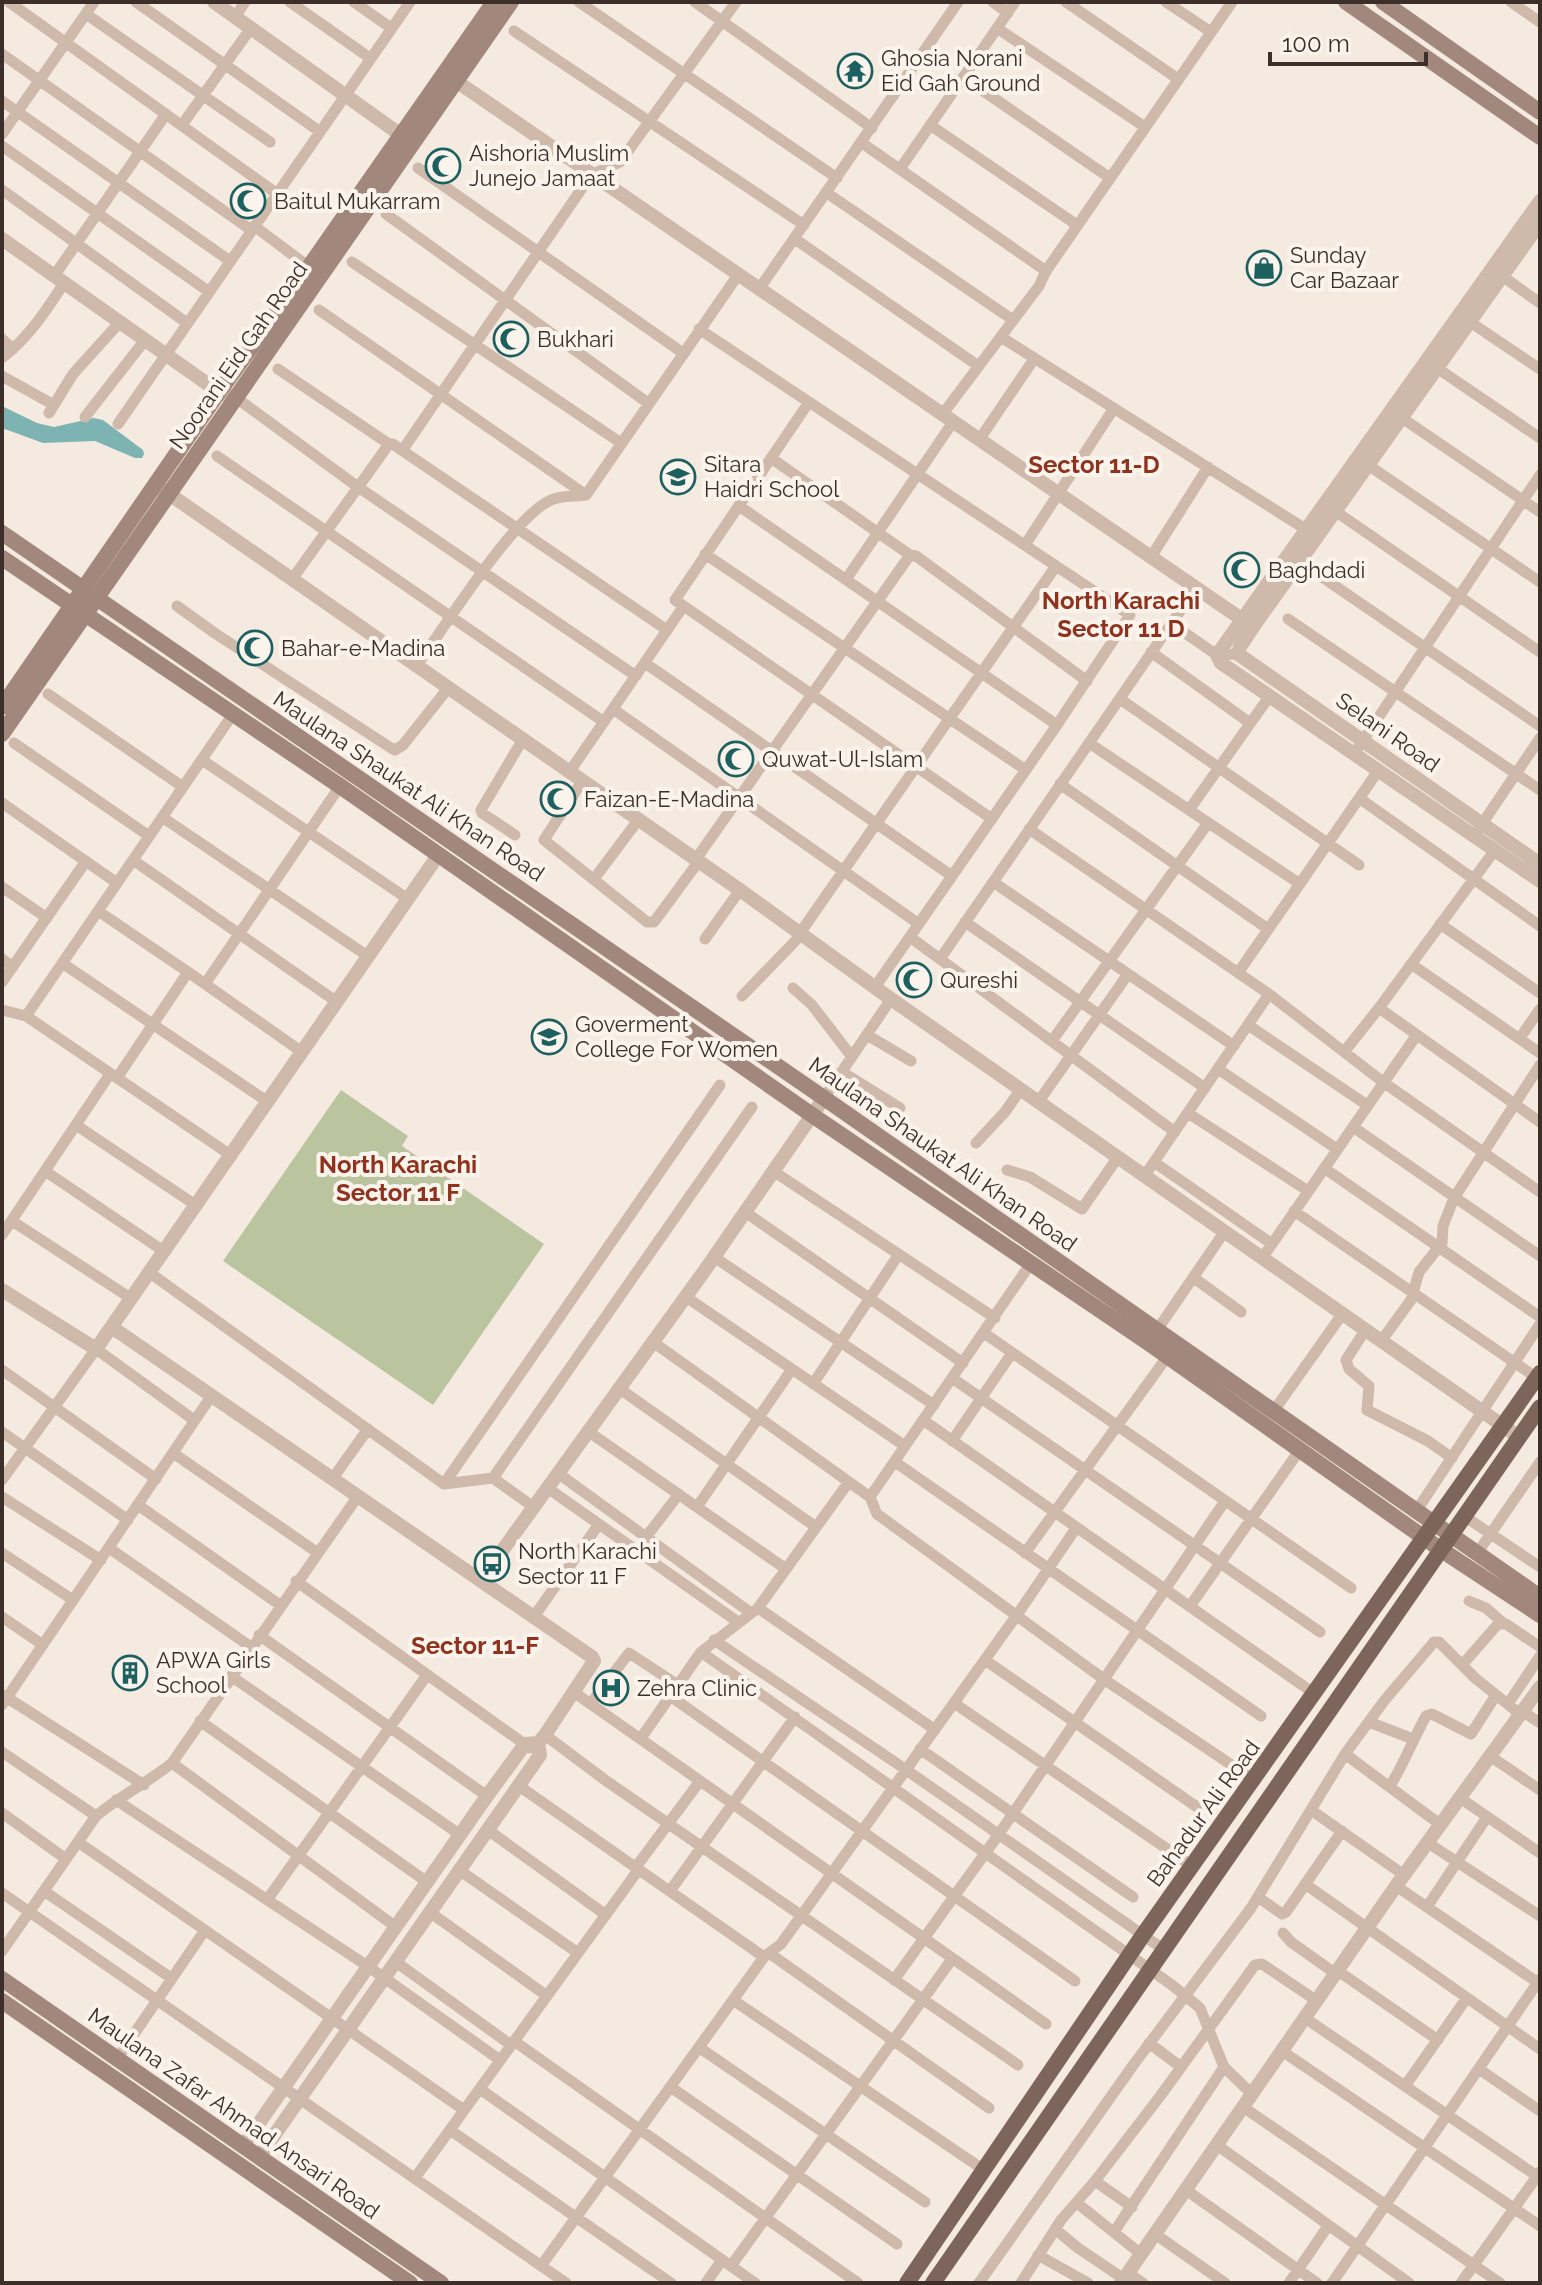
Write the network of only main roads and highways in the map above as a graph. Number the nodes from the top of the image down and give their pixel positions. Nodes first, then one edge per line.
1 (494, 2) edge
2 (511, 2) edge
3 (1346, 2) edge
4 (1383, 2) edge
5 (1406, 9) edge
6 (1540, 111) edge
7 (1540, 137) edge
8 (227, 394) junction
9 (2, 533) edge
10 (2, 558) edge
11 (91, 595) junction
12 (79, 611) junction
13 (2, 707) edge
14 (8, 739) edge
15 (1152, 1337) junction
16 (1538, 1376) edge
17 (1540, 1407) edge
18 (1435, 1522) junction
19 (1451, 1534) junction
20 (1424, 1537) junction
21 (1440, 1549) junction
22 (1540, 1597) edge
23 (1540, 1615) edge
24 (2, 1979) edge
25 (2, 2001) edge
26 (410, 2283) edge
27 (441, 2283) edge
28 (907, 2283) edge
29 (933, 2283) edge

1 - 8 main road, Noorani Eid Gah Road
2 - 8 main road, Noorani Eid Gah Road
3 - 7 main road
4 - 5 main road
5 - 6 main road
8 - 11 main road, Noorani Eid Gah Road
9 - 11 main road, Maulana Shaukat Ali Khan Road
10 - 12 main road, Maulana Shaukat Ali Khan Road
11 - 12 main road, Noorani Eid Gah Road
11 - 15 main road, Maulana Shaukat Ali Khan Road
12 - 13 main road, Noorani Eid Gah Road
12 - 14 main road, Noorani Eid Gah Road
12 - 15 main road, Maulana Shaukat Ali Khan Road
15 - 18 main road, Maulana Shaukat Ali Khan Road
15 - 20 main road, Maulana Shaukat Ali Khan Road
16 - 18 main road, Bahadur Ali Road
17 - 19 main road, Bahadur Ali Road
18 - 19 main road, Maulana Shaukat Ali Khan Road
18 - 20 main road, Bahadur Ali Road
19 - 21 main road, Bahadur Ali Road
19 - 22 main road, Maulana Shaukat Ali Khan Road
20 - 21 main road, Maulana Shaukat Ali Khan Road
20 - 28 main road, Bahadur Ali Road
21 - 23 main road, Maulana Shaukat Ali Khan Road
21 - 29 main road, Bahadur Ali Road
24 - 27 main road, Maulana Zafar Ahmad Ansari Road
25 - 26 main road, Maulana Zafar Ahmad Ansari Road

